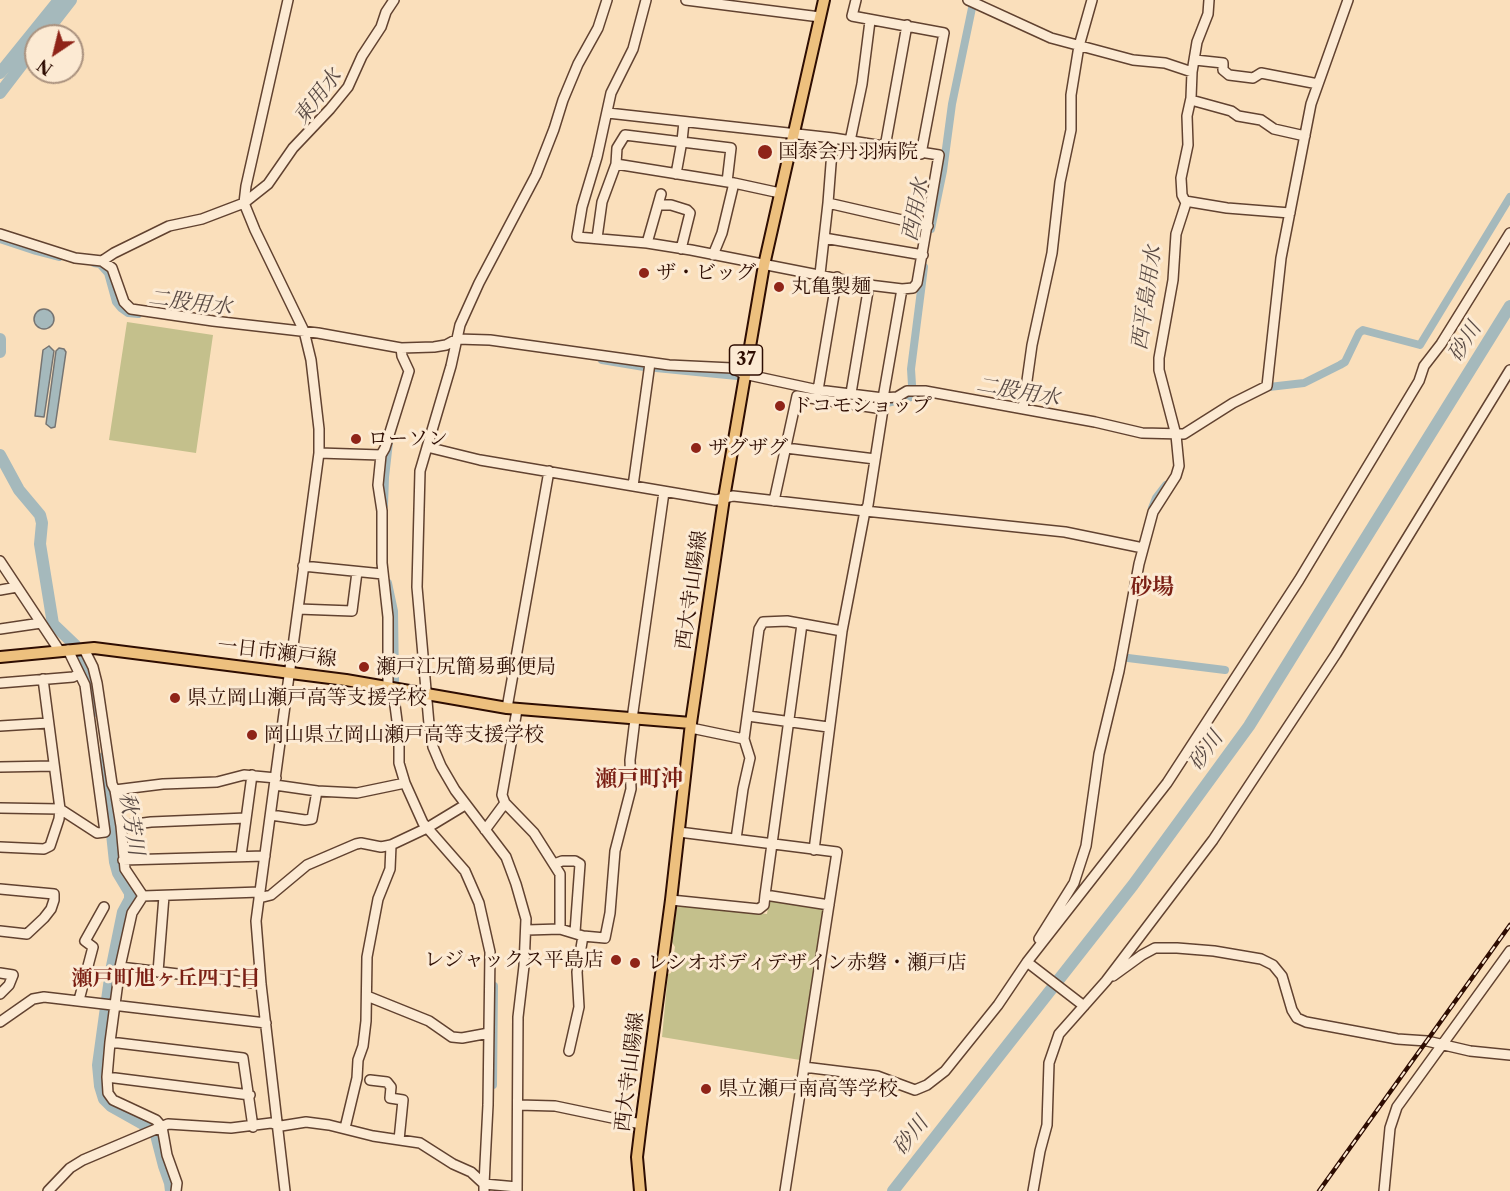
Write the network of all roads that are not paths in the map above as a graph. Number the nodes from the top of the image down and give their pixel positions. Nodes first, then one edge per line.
1 (288, 0) edge
2 (394, 0) edge
3 (607, 0) edge
4 (646, 0) edge
5 (686, 0) edge
6 (824, 0) edge
7 (856, 0) edge
8 (969, 0) edge
9 (1092, 0) edge
10 (1209, 0) edge
11 (1348, 0) edge
12 (704, 1) edge
13 (745, 3) edge
14 (820, 17) junction
15 (870, 21) junction
16 (907, 26) junction
17 (1079, 46) junction
18 (1195, 60) junction
19 (1192, 72) junction
20 (1318, 84) junction
21 (1191, 100) junction
22 (608, 113) junction
23 (684, 122) junction
24 (794, 134) junction
25 (1305, 136) junction
26 (833, 138) junction
27 (682, 141) junction
28 (850, 141) junction
29 (885, 147) junction
30 (921, 154) junction
31 (616, 164) junction
32 (676, 174) junction
33 (731, 183) junction
34 (780, 193) junction
35 (661, 194) dead end
36 (1185, 201) junction
37 (244, 203) junction
38 (828, 203) junction
39 (658, 205) junction
40 (1290, 213) junction
41 (928, 226) junction
42 (1510, 232) edge
43 (0, 234) edge
44 (597, 238) junction
45 (824, 238) junction
46 (647, 243) junction
47 (681, 249) junction
48 (714, 255) junction
49 (923, 255) junction
50 (102, 261) junction
51 (764, 265) junction
52 (820, 274) junction
53 (837, 277) junction
54 (869, 285) junction
55 (902, 289) junction
56 (304, 331) junction
57 (457, 339) junction
58 (401, 348) junction
59 (650, 363) junction
60 (1510, 370) edge
61 (744, 374) junction
62 (818, 390) junction
63 (850, 393) junction
64 (883, 398) junction
65 (1023, 409) junction
66 (1176, 435) junction
67 (427, 447) junction
68 (786, 448) junction
69 (319, 453) junction
70 (381, 455) junction
71 (875, 459) junction
72 (549, 471) junction
73 (633, 486) junction
74 (664, 492) junction
75 (724, 498) junction
76 (774, 501) junction
77 (865, 511) junction
78 (1143, 548) junction
79 (0, 561) edge
80 (303, 566) junction
81 (357, 572) junction
82 (383, 574) junction
83 (17, 587) junction
84 (0, 590) edge
85 (298, 609) junction
86 (41, 623) junction
87 (802, 624) junction
88 (0, 629) edge
89 (842, 631) junction
90 (72, 649) junction
91 (0, 657) edge
92 (79, 674) junction
93 (289, 674) junction
94 (43, 679) junction
95 (0, 683) edge
96 (388, 687) junction
97 (426, 694) junction
98 (512, 709) junction
99 (748, 716) junction
100 (634, 719) junction
101 (788, 722) junction
102 (48, 723) junction
103 (691, 725) junction
104 (0, 726) edge
105 (828, 727) junction
106 (744, 740) junction
107 (54, 766) junction
108 (0, 767) edge
109 (252, 775) junction
110 (275, 781) junction
111 (405, 783) junction
112 (115, 790) junction
113 (317, 791) junction
114 (505, 803) junction
115 (465, 805) junction
116 (0, 808) edge
117 (60, 809) junction
118 (271, 815) junction
119 (246, 818) junction
120 (122, 826) junction
121 (427, 828) junction
122 (485, 830) junction
123 (679, 832) junction
124 (736, 839) junction
125 (772, 844) junction
126 (391, 845) junction
127 (0, 847) edge
128 (814, 850) junction
129 (241, 856) junction
130 (265, 856) junction
131 (123, 860) junction
132 (554, 864) junction
133 (0, 889) edge
134 (260, 895) junction
135 (143, 896) junction
136 (164, 896) junction
137 (765, 896) junction
138 (671, 900) junction
139 (829, 905) junction
140 (104, 907) dead end
141 (560, 929) junction
142 (527, 930) junction
143 (0, 931) edge
144 (579, 934) junction
145 (1510, 951) edge
146 (1027, 962) junction
147 (120, 967) junction
148 (158, 972) junction
149 (0, 973) edge
150 (1106, 981) junction
151 (261, 984) junction
152 (0, 994) edge
153 (367, 996) junction
154 (79, 1000) junction
155 (108, 1004) junction
156 (1084, 1006) junction
157 (0, 1022) edge
158 (266, 1023) junction
159 (489, 1033) junction
160 (110, 1042) junction
161 (1441, 1045) junction
162 (569, 1051) dead end
163 (1510, 1055) edge
164 (804, 1067) junction
165 (107, 1077) junction
166 (370, 1080) dead end
167 (249, 1095) junction
168 (518, 1105) junction
169 (277, 1124) junction
170 (640, 1124) junction
171 (253, 1127) junction
172 (345, 1128) junction
173 (157, 1130) junction
174 (399, 1140) junction
175 (484, 1187) edge
176 (517, 1189) edge
177 (48, 1191) edge
178 (176, 1191) edge
179 (285, 1191) edge
180 (640, 1191) edge
181 (785, 1191) edge
182 (1033, 1191) edge
183 (1384, 1191) edge

1 - 37 street
2 - 37 street
3 - 57 street
4 - 22 street
5 - 12 street
6 - 14 main road, 西大寺山陽線 / 37
7 - 15 street
8 - 17 street
9 - 17 street
10 - 18 street
11 - 20 street
12 - 13 street
13 - 14 street
14 - 24 main road, 西大寺山陽線 / 37
15 - 16 street
15 - 28 street
16 - 29 street
16 - 30 street
17 - 19 street
17 - 65 street
18 - 19 street
18 - 20 street
19 - 21 street
20 - 25 street
21 - 25 street
21 - 36 street
22 - 23 street
22 - 44 street
23 - 24 street
23 - 27 street
24 - 26 street
24 - 34 main road, 西大寺山陽線 / 37
25 - 40 street
26 - 28 street
26 - 38 street
27 - 31 street
27 - 32 street
27 - 33 street
28 - 29 street
29 - 30 street
30 - 41 street
31 - 32 street
31 - 44 street
32 - 33 street
33 - 34 street
33 - 48 street
34 - 51 main road, 西大寺山陽線 / 37
35 - 39 street
36 - 40 street
36 - 66 street
37 - 50 street
37 - 56 street
38 - 41 street
38 - 45 street
39 - 46 street
39 - 47 street
40 - 66 street
41 - 49 street
42 - 146 street
43 - 50 street
44 - 46 street
45 - 49 street
45 - 52 street
46 - 47 street
47 - 48 street
48 - 51 street
49 - 55 street
50 - 56 street
51 - 52 street
51 - 61 main road, 西大寺山陽線 / 37
52 - 53 street
53 - 54 street
53 - 62 street
54 - 55 street
54 - 63 street
55 - 64 street
56 - 58 street
56 - 69 street
57 - 58 street
57 - 59 street
57 - 67 street
58 - 70 street
59 - 61 street
59 - 73 street
60 - 150 street
61 - 62 street
61 - 75 main road, 西大寺山陽線 / 37
62 - 63 street
63 - 64 street
64 - 65 street
65 - 66 street
66 - 78 street
67 - 72 street
67 - 97 street
68 - 71 street
68 - 71 street
68 - 76 street
69 - 70 street
69 - 80 street
70 - 82 street
71 - 77 street
72 - 73 street
72 - 98 street
73 - 74 street
74 - 75 street
74 - 100 street
75 - 76 street
75 - 103 main road, 西大寺山陽線 / 37
76 - 77 street
77 - 78 street
77 - 89 street
78 - 146 street
79 - 83 street
80 - 81 street
80 - 85 street
81 - 82 street
81 - 85 street
82 - 96 street
83 - 84 street
83 - 86 street
85 - 93 street
86 - 88 street
86 - 90 street
87 - 89 street
87 - 99 street
87 - 101 street
89 - 105 street
90 - 91 main road, 一日市瀬戸線
90 - 92 street
90 - 93 main road, 一日市瀬戸線
90 - 112 street
92 - 94 street
92 - 117 street
93 - 96 main road, 一日市瀬戸線
93 - 110 street
94 - 95 street
94 - 102 street
96 - 97 main road, 一日市瀬戸線
96 - 111 street
97 - 98 main road, 一日市瀬戸線
97 - 115 street
98 - 100 main road, 一日市瀬戸線
98 - 114 street
99 - 101 street
99 - 106 street
100 - 103 main road, 一日市瀬戸線
100 - 144 street
101 - 105 street
101 - 125 street
102 - 104 street
102 - 107 street
103 - 106 street
103 - 123 main road, 西大寺山陽線 / 37
105 - 128 street
106 - 124 street
107 - 108 street
107 - 117 street
109 - 110 street
109 - 112 street
109 - 119 street
110 - 113 street
110 - 118 street
111 - 113 street
111 - 121 street
112 - 120 street
113 - 118 street
114 - 122 street
114 - 132 street
115 - 121 street
115 - 122 street
116 - 117 street
117 - 127 street
118 - 130 street
119 - 120 street
119 - 129 street
120 - 131 street
121 - 126 street
121 - 159 street
122 - 142 street
123 - 124 street
123 - 138 main road, 西大寺山陽線 / 37
124 - 125 street
125 - 128 street
125 - 137 street
126 - 134 street
126 - 153 street
128 - 139 street
129 - 130 street
129 - 131 street
130 - 134 street
131 - 135 street
132 - 141 street
132 - 144 street
133 - 143 street
134 - 136 street
134 - 151 street
135 - 136 street
135 - 147 street
136 - 148 street
137 - 138 street
137 - 139 street
138 - 170 main road, 西大寺山陽線 / 37
139 - 164 street
140 - 154 street
141 - 142 street
141 - 144 street
142 - 168 street
144 - 162 street
145 - 161 street
146 - 156 street
146 - 164 street
147 - 148 street
147 - 155 street
148 - 151 street
149 - 152 street
150 - 156 street
150 - 161 street
151 - 158 street
153 - 159 street
153 - 172 street
154 - 155 street
154 - 157 street
155 - 158 street
155 - 160 street
156 - 182 street
158 - 169 street
159 - 175 street
160 - 165 street
160 - 167 street
161 - 163 street
161 - 183 street
164 - 181 street
165 - 167 street
165 - 173 street
166 - 174 street
167 - 171 street
168 - 170 street
168 - 176 street
169 - 171 street
169 - 172 street
169 - 179 street
170 - 180 main road, 西大寺山陽線 / 37
171 - 173 street
172 - 174 street
173 - 177 street
173 - 178 street
174 - 175 street
175 - 176 street

